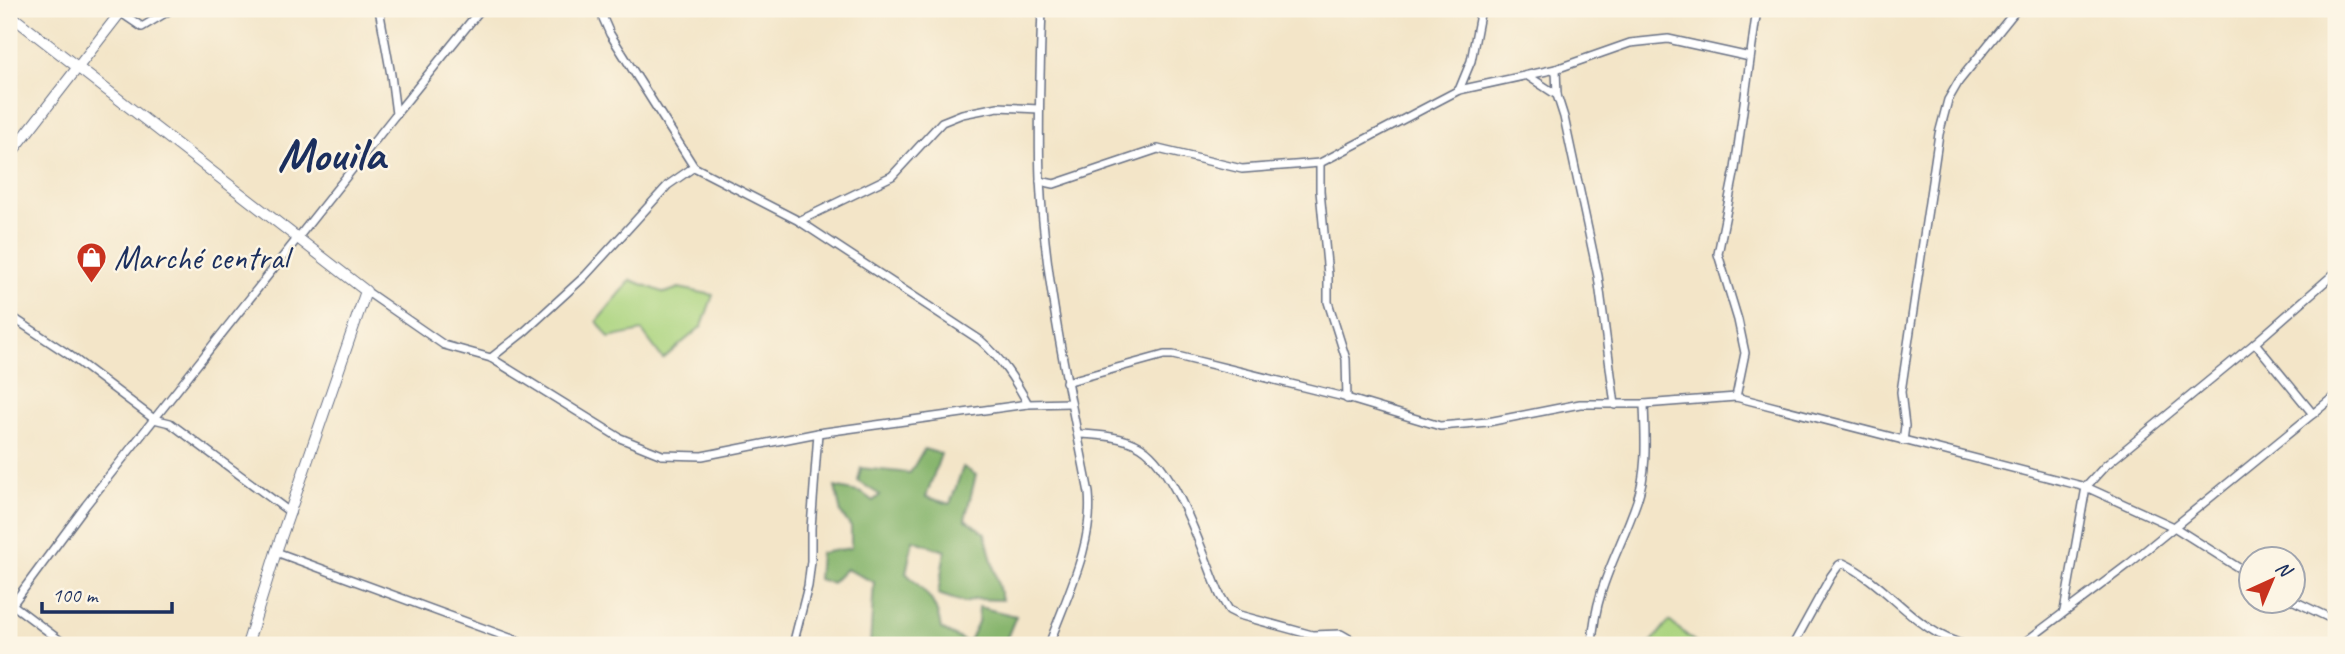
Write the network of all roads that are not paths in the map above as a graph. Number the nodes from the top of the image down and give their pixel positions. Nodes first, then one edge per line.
1 (172, 9) edge
2 (379, 9) edge
3 (481, 9) edge
4 (598, 9) edge
5 (1042, 9) edge
6 (1481, 9) edge
7 (1757, 9) edge
8 (2017, 9) edge
9 (121, 10) edge
10 (9, 14) edge
11 (1750, 57) junction
12 (78, 68) junction
13 (1556, 68) junction
14 (1528, 76) junction
15 (1459, 90) junction
16 (1557, 95) junction
17 (1039, 109) junction
18 (396, 114) junction
19 (9, 156) edge
20 (1320, 163) junction
21 (695, 167) junction
22 (1040, 181) junction
23 (799, 221) junction
24 (297, 238) junction
25 (2336, 272) edge
26 (366, 292) junction
27 (9, 315) edge
28 (2255, 343) junction
29 (491, 358) junction
30 (1066, 382) junction
31 (2336, 395) edge
32 (1736, 397) junction
33 (1347, 399) junction
34 (1072, 403) junction
35 (1028, 404) junction
36 (1644, 404) junction
37 (1615, 405) junction
38 (2314, 414) junction
39 (154, 419) junction
40 (818, 433) junction
41 (1077, 433) junction
42 (1903, 440) junction
43 (2087, 487) junction
44 (291, 513) junction
45 (2174, 527) junction
46 (276, 552) junction
47 (2236, 566) edge
48 (10, 605) edge
49 (2306, 607) edge
50 (2064, 611) junction
51 (2336, 621) edge
52 (66, 645) edge
53 (247, 645) edge
54 (529, 645) edge
55 (793, 645) edge
56 (1049, 645) edge
57 (1360, 645) edge
58 (1592, 645) edge
59 (1793, 645) edge
60 (1967, 645) edge
61 (2021, 645) edge

1 - 9 street
2 - 18 street
3 - 18 street
4 - 21 street
5 - 17 street
6 - 15 street
7 - 11 street
8 - 42 street
9 - 12 street
10 - 12 street
11 - 13 street
11 - 32 street
12 - 19 street
12 - 24 street
13 - 14 street
13 - 16 street
14 - 15 street
14 - 16 street
15 - 20 street
16 - 37 street
17 - 22 street
17 - 23 street
18 - 24 street
20 - 22 street
20 - 33 street
21 - 23 street
21 - 29 street
22 - 30 street
23 - 35 street
24 - 26 street
24 - 39 street
25 - 28 street
26 - 29 street
26 - 44 street
27 - 39 street
28 - 38 street
28 - 43 street
29 - 40 street
30 - 33 street
30 - 34 street
31 - 38 street
32 - 36 street
32 - 42 street
33 - 37 street
34 - 35 street
34 - 41 street
35 - 40 street
36 - 37 street
36 - 58 street
38 - 45 street
39 - 44 street
39 - 48 street
40 - 55 street
41 - 56 street
41 - 57 street
42 - 43 street
43 - 45 street
43 - 50 street
44 - 46 street
45 - 47 street
45 - 50 street
46 - 53 street
46 - 54 street
48 - 52 street
49 - 51 street
50 - 61 street
59 - 60 street

